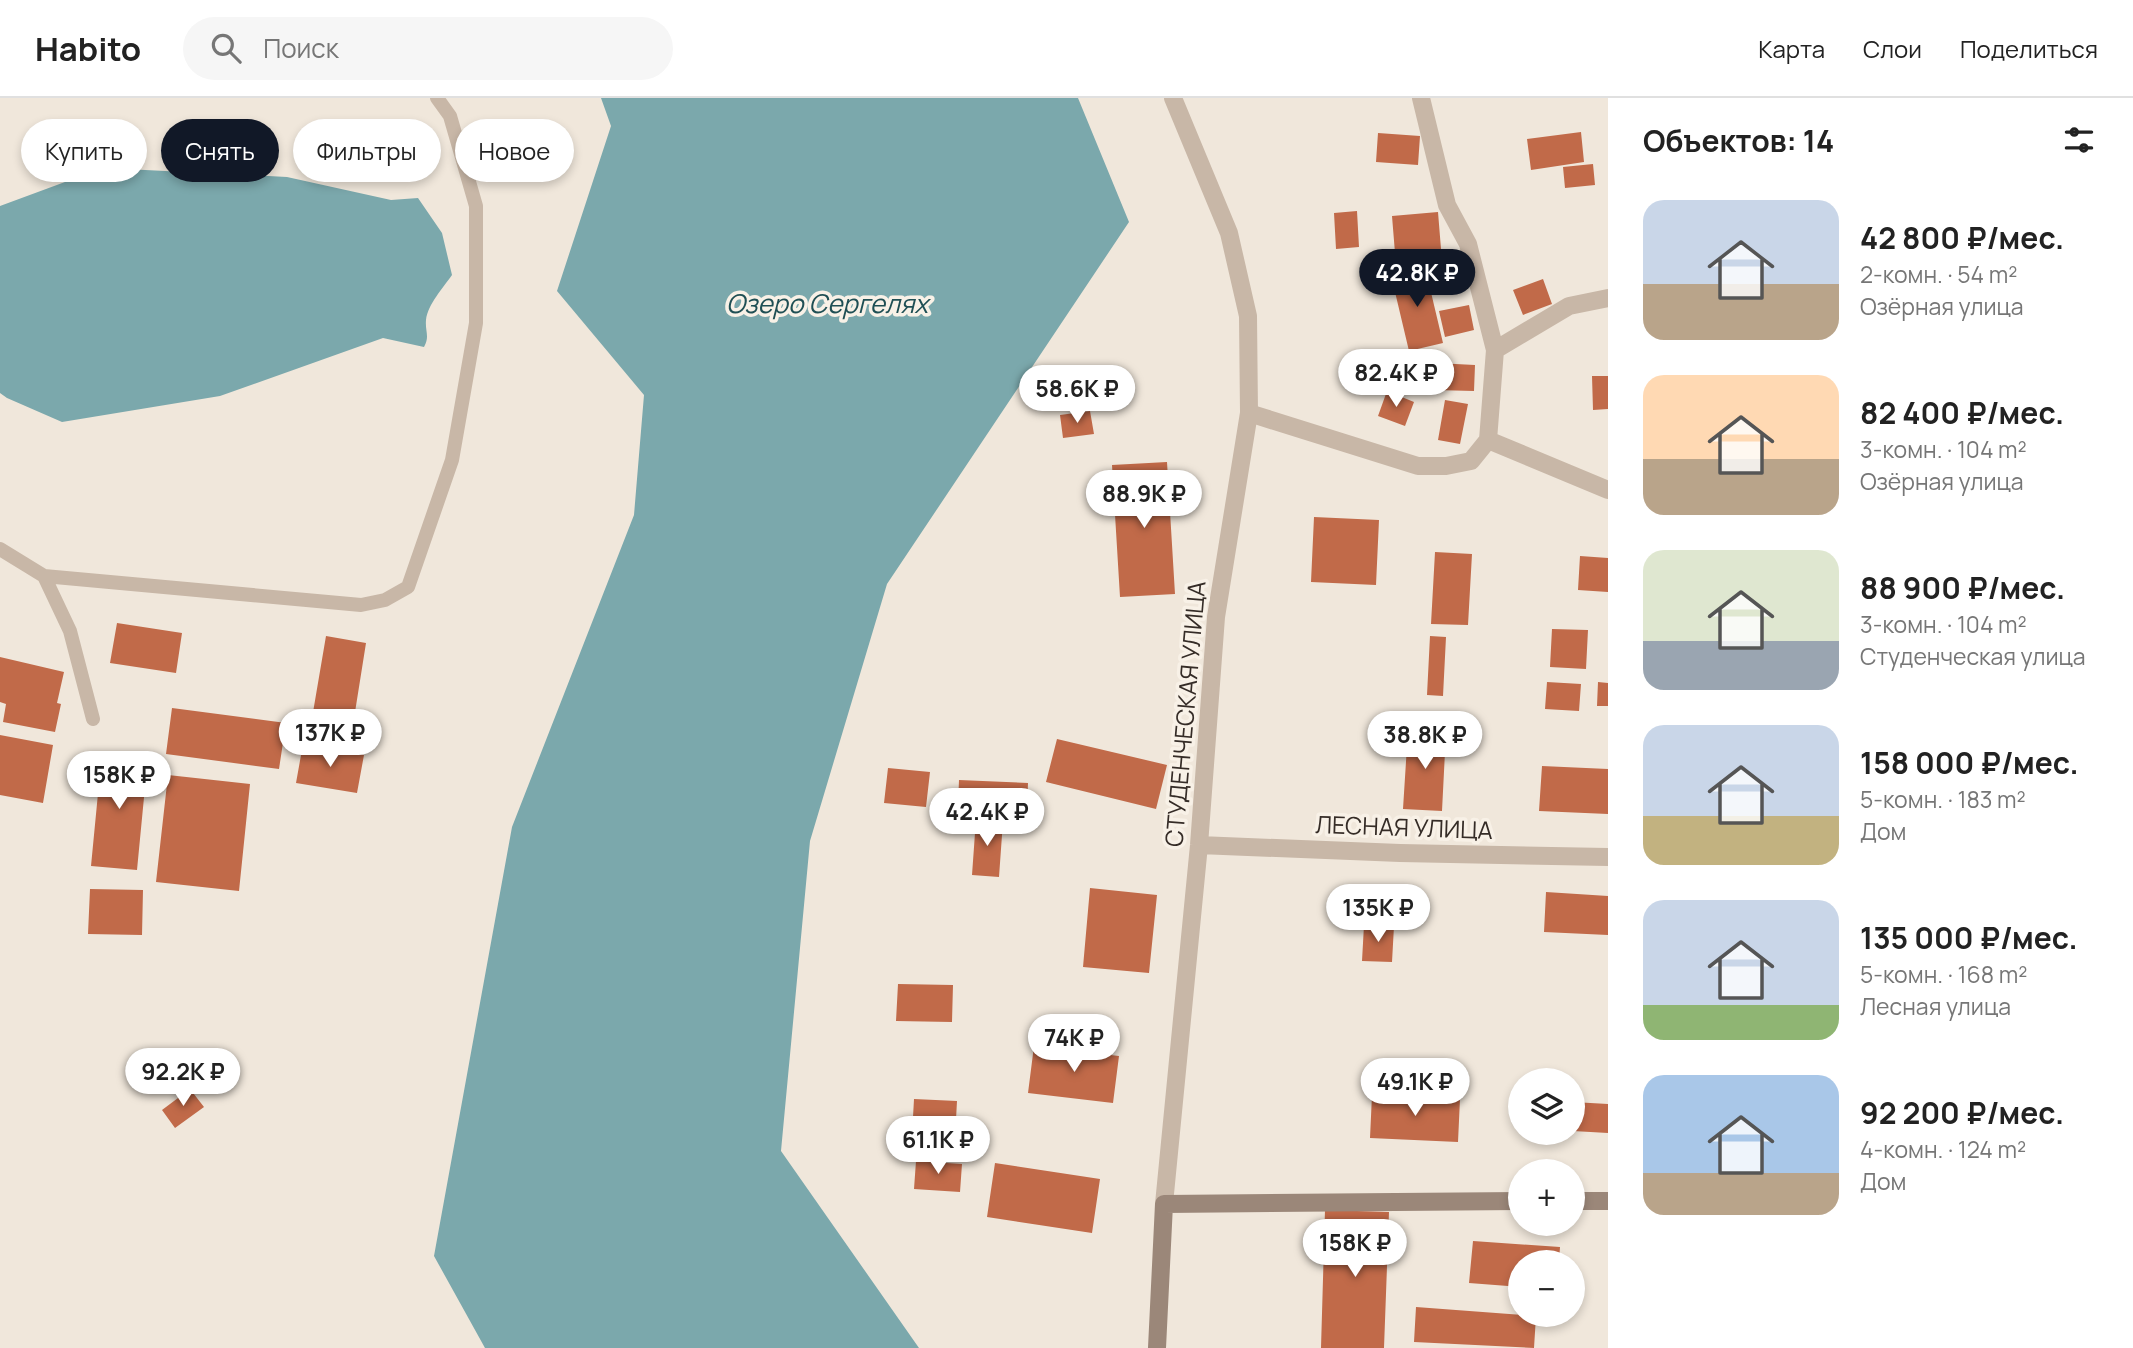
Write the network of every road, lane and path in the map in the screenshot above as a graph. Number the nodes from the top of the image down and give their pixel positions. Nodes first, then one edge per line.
1 (437, 98) edge
2 (1173, 98) edge
3 (1421, 98) edge
4 (1608, 298) edge
5 (1495, 350) junction
6 (1249, 413) junction
7 (1488, 440) junction
8 (1608, 490) edge
9 (0, 549) edge
10 (44, 576) junction
11 (93, 719) dead end
12 (1199, 845) junction
13 (1608, 857) edge
14 (1608, 1200) edge
15 (1508, 1201) edge
16 (1585, 1201) edge
17 (1164, 1204) junction
18 (1157, 1348) edge

1 - 10 lane
2 - 6 street, СТУДЕНЧЕСКАЯ УЛИЦА
3 - 5 street
4 - 5 street
5 - 7 street
6 - 7 street
6 - 12 street, СТУДЕНЧЕСКАЯ УЛИЦА
7 - 8 street
9 - 10 lane
10 - 11 lane
12 - 13 street, ЛЕСНАЯ УЛИЦА
12 - 17 street, СТУДЕНЧЕСКАЯ УЛИЦА
14 - 16 street
15 - 17 street
17 - 18 street, СТУДЕНЧЕСКАЯ УЛИЦА

